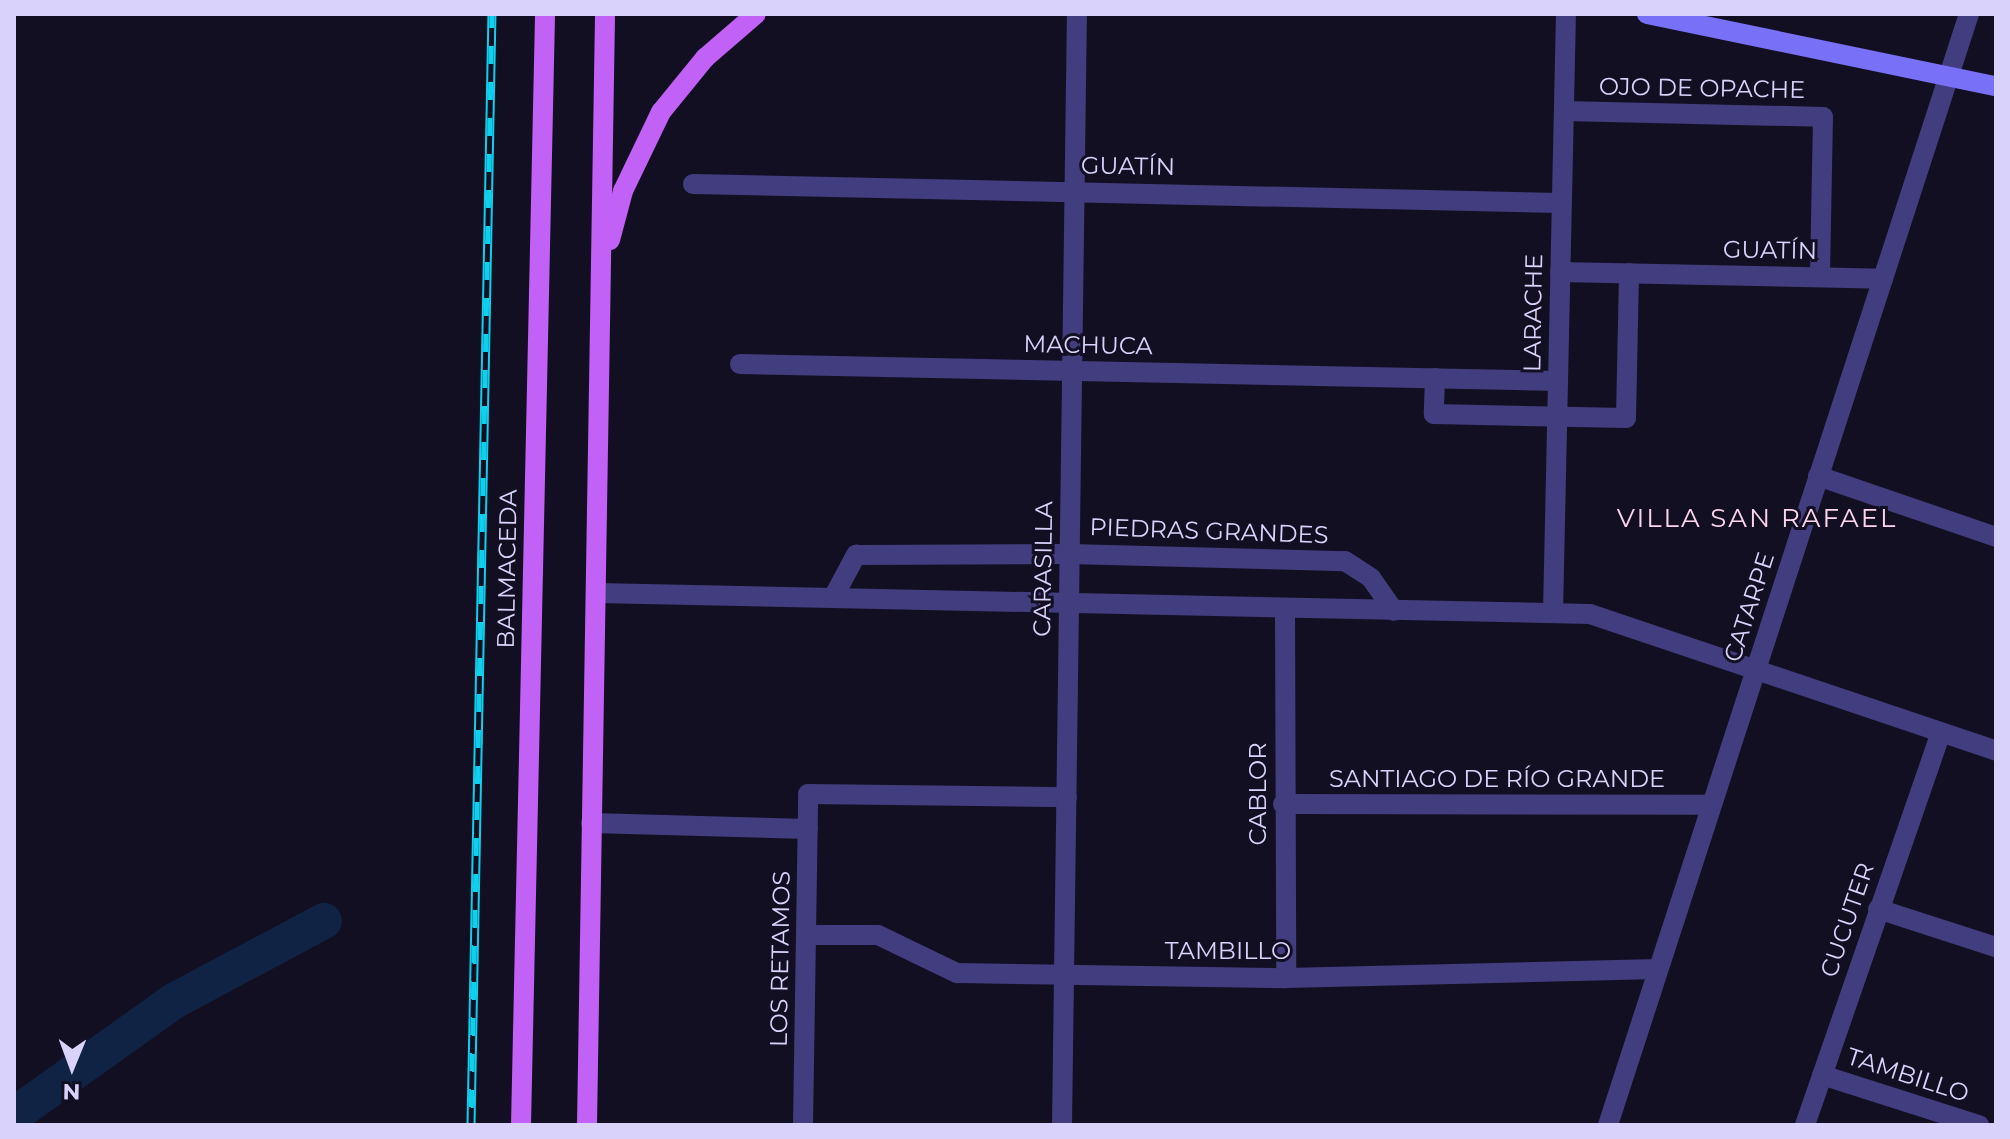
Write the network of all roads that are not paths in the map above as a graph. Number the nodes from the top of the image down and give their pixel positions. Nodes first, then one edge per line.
1 (545, 14) edge
2 (605, 14) edge
3 (756, 14) edge
4 (1077, 14) edge
5 (1566, 14) edge
6 (1647, 14) edge
7 (1969, 14) edge
8 (1948, 78) junction
9 (1996, 86) edge
10 (1564, 111) junction
11 (693, 184) dead end
12 (1074, 191) junction
13 (1561, 203) junction
14 (603, 267) junction
15 (1560, 272) junction
16 (1629, 273) junction
17 (1820, 277) junction
18 (1883, 279) junction
19 (740, 364) dead end
20 (1072, 371) junction
21 (1435, 378) junction
22 (1558, 381) junction
23 (1557, 416) junction
24 (1818, 476) junction
25 (1996, 537) edge
26 (1069, 554) junction
27 (597, 593) junction
28 (834, 596) junction
29 (1069, 608) junction
30 (1285, 610) junction
31 (1394, 611) junction
32 (1553, 613) junction
33 (1755, 672) junction
34 (1941, 733) junction
35 (1996, 751) edge
36 (1067, 797) junction
37 (1283, 804) junction
38 (1711, 805) junction
39 (591, 823) junction
40 (808, 829) junction
41 (1878, 909) junction
42 (806, 935) junction
43 (1996, 947) edge
44 (1658, 969) junction
45 (1064, 976) junction
46 (1286, 978) junction
47 (1822, 1075) junction
48 (521, 1125) edge
49 (587, 1125) edge
50 (803, 1125) edge
51 (1062, 1125) edge
52 (1608, 1125) edge
53 (1805, 1125) edge
54 (1979, 1125) edge

1 - 48 main road, BALMACEDA
2 - 14 main road
3 - 14 main road
4 - 12 street, CARASILLA
5 - 10 street, LARACHE
6 - 8 main road
7 - 8 street, CATARPE
8 - 9 main road
8 - 18 street, CATARPE
10 - 13 street, LARACHE
10 - 17 street, OJO DE OPACHE
11 - 12 street, GUATÍN
12 - 13 street, GUATÍN
12 - 20 street, CARASILLA
13 - 15 street, LARACHE
14 - 27 main road
15 - 16 street, GUATÍN
15 - 22 street, LARACHE
16 - 17 street, GUATÍN
16 - 23 street
17 - 18 street, GUATÍN
18 - 24 street, CATARPE
19 - 20 street, MACHUCA
20 - 21 street, MACHUCA
20 - 26 street, CARASILLA
21 - 22 street, MACHUCA
21 - 23 street
22 - 23 street, LARACHE
23 - 32 street, LARACHE
24 - 25 street
24 - 33 street, CATARPE
26 - 28 street, PIEDRAS GRANDES
26 - 29 street, CARASILLA
26 - 31 street, PIEDRAS GRANDES
27 - 28 street
27 - 39 main road
28 - 29 street
29 - 30 street
29 - 36 street, CARASILLA
30 - 31 street
30 - 37 street, CABLOR
31 - 32 street
32 - 33 street
33 - 34 street
33 - 38 street, CATARPE
34 - 35 street
34 - 41 street, CUCUTER
36 - 40 street, LOS RETAMOS
36 - 45 street, CARASILLA
37 - 38 street, SANTIAGO DE RÍO GRANDE
37 - 46 street, CABLOR
38 - 44 street, CATARPE
39 - 40 street
39 - 49 main road
40 - 42 street, LOS RETAMOS
41 - 43 street
41 - 47 street, CUCUTER
42 - 45 street, TAMBILLO
42 - 50 street, LOS RETAMOS
44 - 46 street, TAMBILLO
44 - 52 street, CATARPE
45 - 46 street, TAMBILLO
45 - 51 street, CARASILLA
47 - 53 street, CUCUTER
47 - 54 street, TAMBILLO

